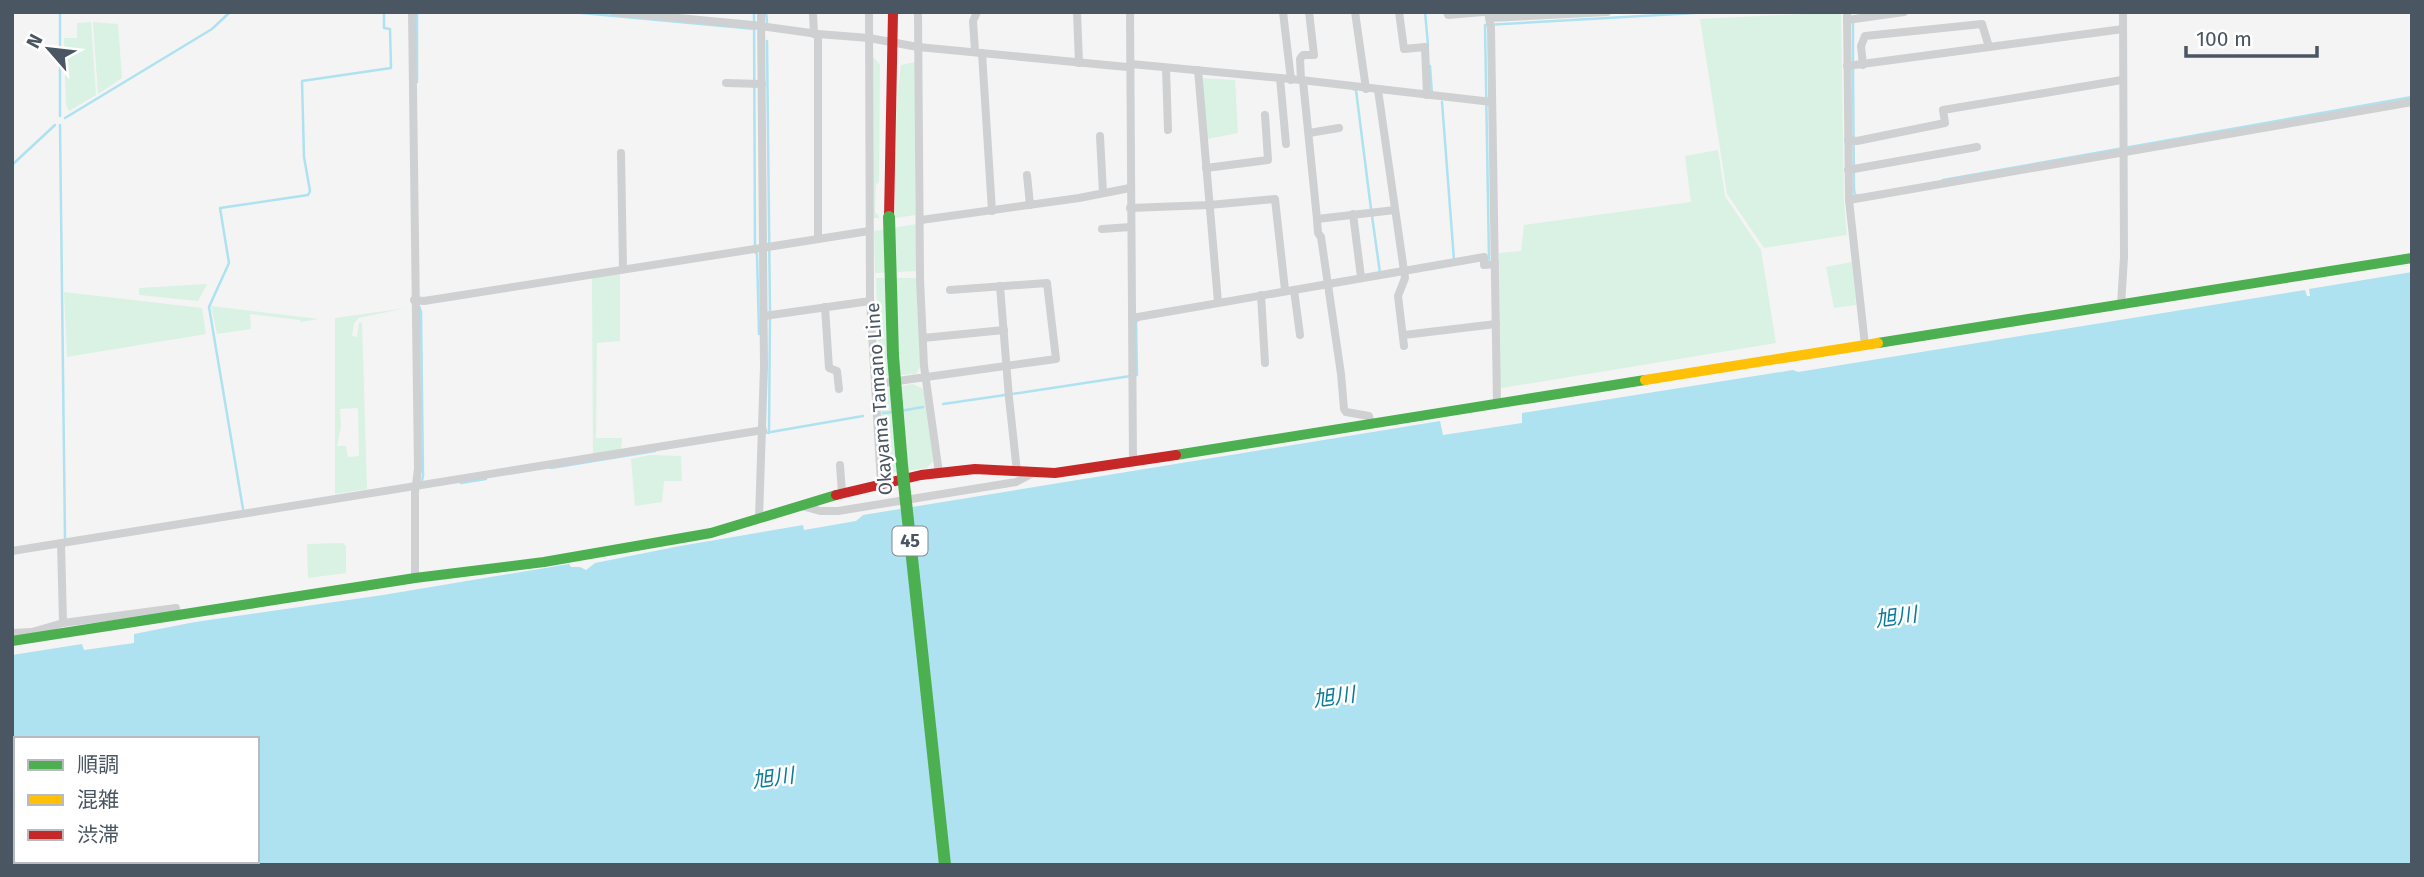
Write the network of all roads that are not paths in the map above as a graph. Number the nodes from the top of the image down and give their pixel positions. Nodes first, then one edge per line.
1 (412, 12) edge
2 (614, 12) edge
3 (761, 12) edge
4 (869, 12) edge
5 (892, 12) edge
6 (918, 12) edge
7 (977, 12) edge
8 (1077, 12) edge
9 (1130, 12) edge
10 (1283, 12) edge
11 (1309, 12) edge
12 (1355, 12) edge
13 (1399, 12) edge
14 (1447, 12) edge
15 (1607, 12) edge
16 (1904, 12) edge
17 (2123, 12) edge
18 (813, 14) dead end
19 (1850, 17) edge
20 (1489, 18) edge
21 (757, 26) junction
22 (2123, 29) junction
23 (816, 34) junction
24 (869, 38) junction
25 (892, 41) junction
26 (1854, 46) junction
27 (918, 47) junction
28 (1989, 47) junction
29 (978, 52) junction
30 (1079, 62) junction
31 (1131, 64) junction
32 (1854, 65) junction
33 (1166, 71) junction
34 (1198, 73) junction
35 (1291, 80) junction
36 (2122, 80) junction
37 (1280, 81) junction
38 (1303, 82) junction
39 (726, 83) dead end
40 (757, 84) junction
41 (1366, 89) junction
42 (1378, 90) junction
43 (1427, 95) junction
44 (1488, 102) junction
45 (2412, 102) edge
46 (1265, 114) dead end
47 (1339, 128) dead end
48 (1168, 130) dead end
49 (1308, 134) junction
50 (1100, 136) dead end
51 (1852, 140) junction
52 (1286, 144) dead end
53 (1977, 146) dead end
54 (2123, 147) junction
55 (621, 153) dead end
56 (1206, 168) junction
57 (1852, 170) junction
58 (1027, 175) dead end
59 (1130, 188) junction
60 (1102, 193) junction
61 (1849, 200) junction
62 (1030, 205) junction
63 (1209, 205) junction
64 (1133, 208) junction
65 (1395, 210) junction
66 (992, 211) junction
67 (1353, 214) junction
68 (1317, 219) junction
69 (921, 220) junction
70 (1131, 227) junction
71 (1102, 229) dead end
72 (869, 231) junction
73 (818, 239) junction
74 (762, 248) junction
75 (2412, 258) edge
76 (1495, 264) junction
77 (623, 269) junction
78 (1404, 273) junction
79 (1361, 277) junction
80 (1000, 286) junction
81 (1327, 286) junction
82 (950, 290) dead end
83 (1292, 293) junction
84 (1261, 299) junction
85 (416, 300) junction
86 (870, 301) junction
87 (1218, 302) junction
88 (2121, 305) junction
89 (825, 307) junction
90 (768, 316) junction
91 (1134, 318) junction
92 (1496, 324) junction
93 (1004, 330) junction
94 (1300, 335) dead end
95 (1404, 335) junction
96 (923, 338) junction
97 (1865, 345) junction
98 (1404, 346) dead end
99 (1265, 363) dead end
100 (1007, 366) junction
101 (926, 379) junction
102 (876, 384) junction
103 (839, 389) dead end
104 (1497, 403) junction
105 (1371, 424) junction
106 (763, 433) junction
107 (1133, 462) junction
108 (840, 464) dead end
109 (939, 472) junction
110 (1017, 472) junction
111 (1034, 473) junction
112 (881, 484) junction
113 (418, 487) junction
114 (842, 493) junction
115 (799, 506) junction
116 (759, 518) junction
117 (61, 546) junction
118 (12, 551) edge
119 (415, 578) junction
120 (177, 615) junction
121 (63, 623) junction
122 (12, 634) edge
123 (32, 635) junction
124 (12, 641) edge
125 (945, 865) edge

1 - 85 street
2 - 21 street
3 - 21 street
4 - 24 street
5 - 25 street, Okayama Tamano Line / 45
6 - 27 street
7 - 29 street
8 - 30 street
9 - 31 street
10 - 35 street
11 - 38 street
12 - 41 street
13 - 43 street
14 - 20 street
15 - 20 street
16 - 19 street
17 - 22 street
18 - 23 street
19 - 26 street
20 - 44 street
21 - 23 street
21 - 40 street
22 - 28 street
22 - 36 street
23 - 24 street
23 - 73 street
24 - 25 street
24 - 72 street
25 - 27 street
25 - 125 street, Okayama Tamano Line / 45, bridge
26 - 28 street
26 - 32 street
26 - 32 street
27 - 29 street
27 - 69 street
28 - 32 street
29 - 30 street
29 - 66 street
30 - 31 street
31 - 33 street
31 - 59 street
32 - 51 street
33 - 34 street
33 - 48 street
34 - 37 street
34 - 56 street
35 - 37 street
35 - 38 street
36 - 51 street
36 - 54 street
37 - 52 street
38 - 41 street
38 - 49 street
39 - 40 street
40 - 74 street
41 - 42 street
42 - 43 street
42 - 65 street
43 - 44 street
44 - 76 street
45 - 54 street
46 - 56 street
47 - 49 street
49 - 68 street
50 - 60 street
51 - 57 street
53 - 57 street
54 - 61 street
54 - 88 street
55 - 77 street
56 - 63 street
57 - 61 street
58 - 62 street
59 - 60 street
59 - 64 street
60 - 62 street
61 - 97 street
62 - 66 street
63 - 64 street
63 - 83 street
63 - 87 street
64 - 70 street
65 - 67 street
65 - 78 street
66 - 69 street
67 - 68 street
67 - 79 street
68 - 81 street
69 - 96 street
70 - 71 street
70 - 91 street
72 - 73 street
72 - 86 street
73 - 74 street
74 - 77 street
74 - 90 street
75 - 88 street
76 - 78 street
76 - 92 street
77 - 85 street
78 - 79 street
78 - 95 street
79 - 81 street
80 - 82 street
80 - 93 street
80 - 100 street
81 - 83 street
81 - 105 street
83 - 84 street
83 - 94 street
84 - 87 street
84 - 99 street
85 - 113 street
86 - 89 street
86 - 102 street
87 - 91 street
88 - 97 street
89 - 90 street
89 - 103 street
90 - 106 street
91 - 107 street
92 - 95 street
92 - 104 street
93 - 96 street
93 - 100 street
95 - 98 street
96 - 101 street
97 - 104 street
100 - 101 street
100 - 110 street
101 - 102 street
101 - 109 street
102 - 112 street
104 - 105 street
105 - 107 street
106 - 113 street
106 - 116 street
107 - 111 street
108 - 114 street
109 - 110 street
109 - 112 street
110 - 111 street
111 - 115 street
112 - 114 street
113 - 117 street
113 - 119 street
114 - 115 street
115 - 116 street
116 - 119 street
117 - 118 street
117 - 121 street
119 - 120 street
120 - 121 street
120 - 123 street
121 - 123 street
122 - 123 street
123 - 124 street

